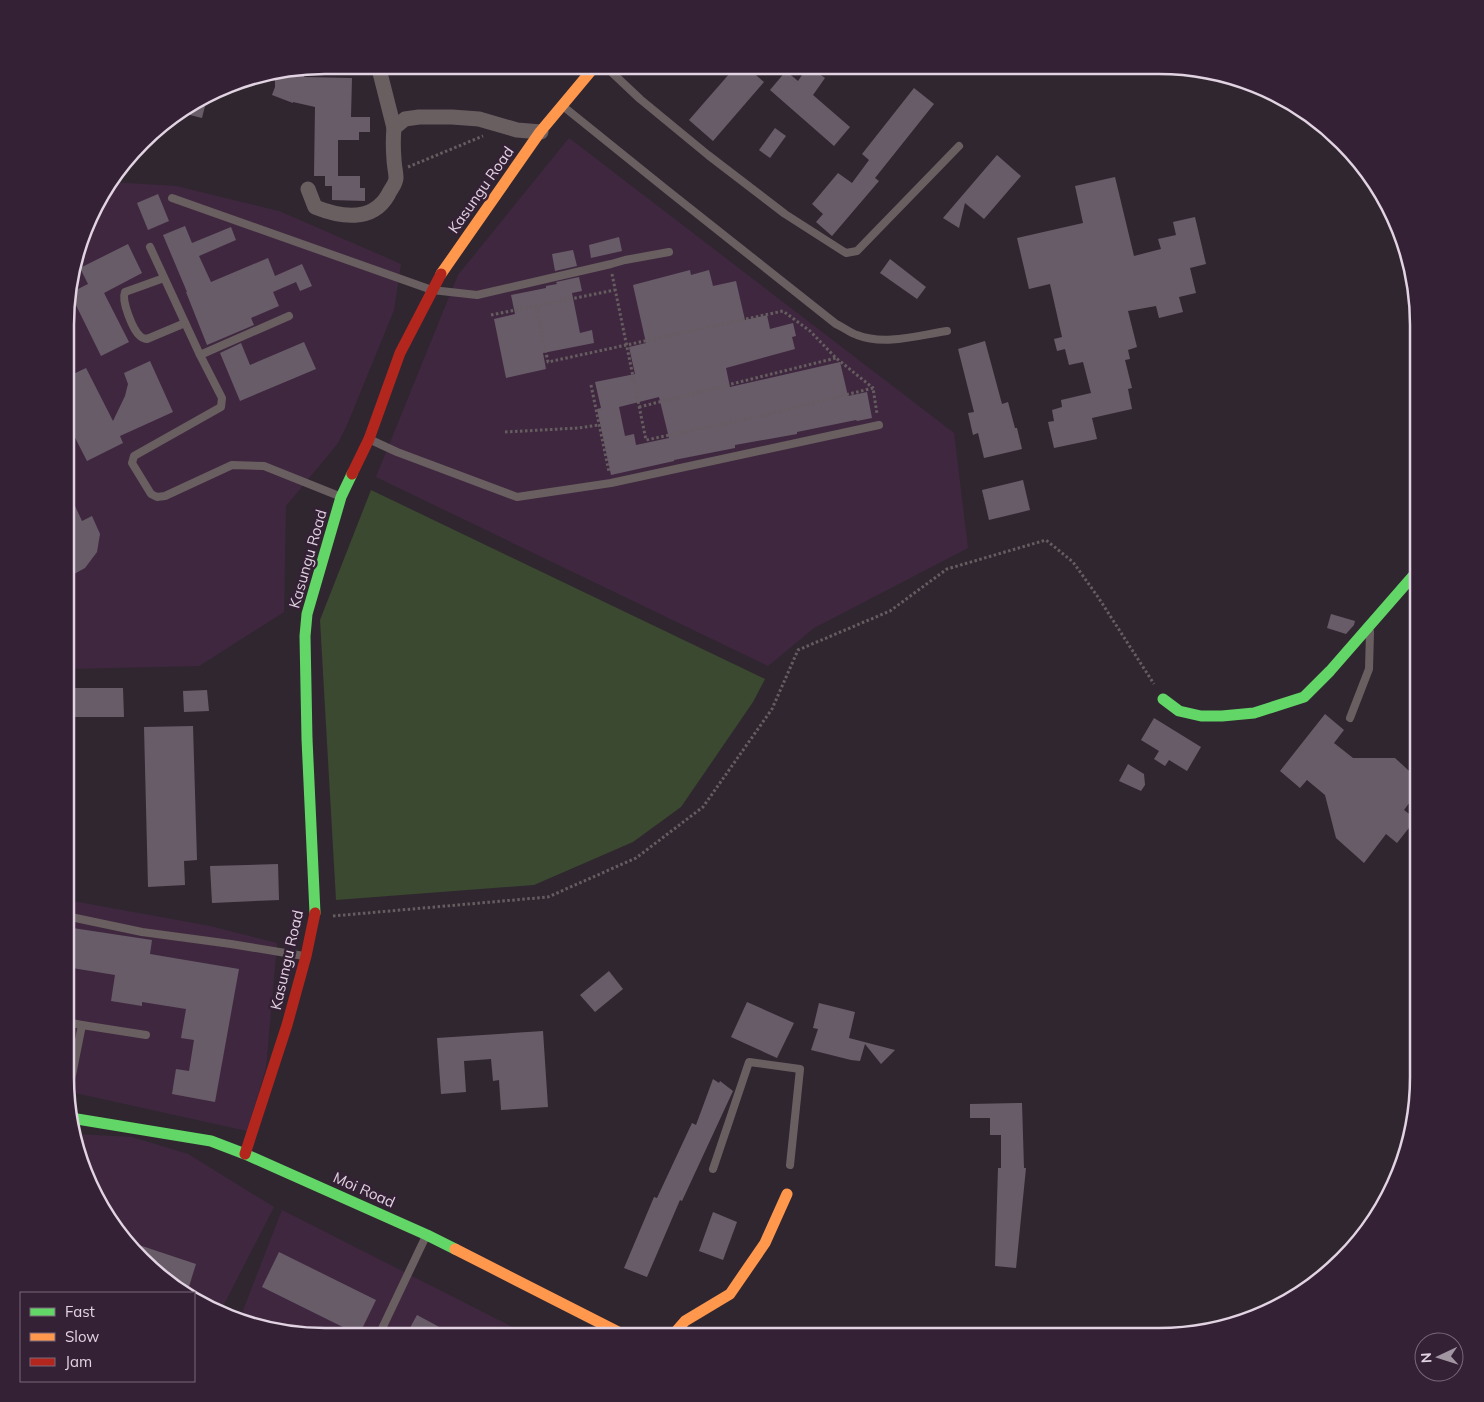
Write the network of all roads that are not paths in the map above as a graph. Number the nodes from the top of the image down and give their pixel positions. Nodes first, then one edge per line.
1 (380, 74) edge
2 (589, 74) edge
3 (614, 74) edge
4 (563, 106) junction
5 (394, 128) junction
6 (541, 132) junction
7 (960, 146) dead end
8 (308, 189) dead end
9 (172, 198) dead end
10 (150, 247) dead end
11 (669, 252) dead end
12 (164, 278) junction
13 (432, 290) junction
14 (289, 316) dead end
15 (185, 324) junction
16 (947, 331) dead end
17 (200, 355) junction
18 (879, 425) road end
19 (369, 439) junction
20 (341, 497) junction
21 (1410, 579) edge
22 (1370, 625) junction
23 (1163, 698) road end
24 (1350, 718) dead end
25 (74, 918) edge
26 (306, 956) junction
27 (74, 1024) edge
28 (82, 1025) junction
29 (146, 1035) dead end
30 (74, 1065) edge
31 (78, 1119) edge
32 (244, 1154) junction
33 (790, 1165) dead end
34 (713, 1169) dead end
35 (786, 1194) dead end
36 (427, 1234) junction
37 (382, 1328) edge
38 (610, 1328) edge
39 (679, 1328) edge

1 - 5 street
2 - 4 street, Kasungu Road
3 - 7 lane
4 - 6 street, Kasungu Road
4 - 16 lane
5 - 6 street
5 - 8 street
6 - 13 street, Kasungu Road
9 - 13 lane
10 - 12 lane
11 - 13 lane
12 - 15 lane
12 - 15 lane
13 - 19 street, Kasungu Road
14 - 17 lane
15 - 17 lane
17 - 20 lane
18 - 19 lane
19 - 20 street, Kasungu Road
20 - 26 street, Kasungu Road
21 - 22 street
22 - 23 street
22 - 24 lane
25 - 26 lane
26 - 32 street, Kasungu Road
27 - 28 lane
28 - 29 lane
28 - 30 lane
31 - 32 street, Moi Road
32 - 36 street, Moi Road
33 - 34 lane
35 - 39 street
36 - 37 lane
36 - 38 street, Moi Road

